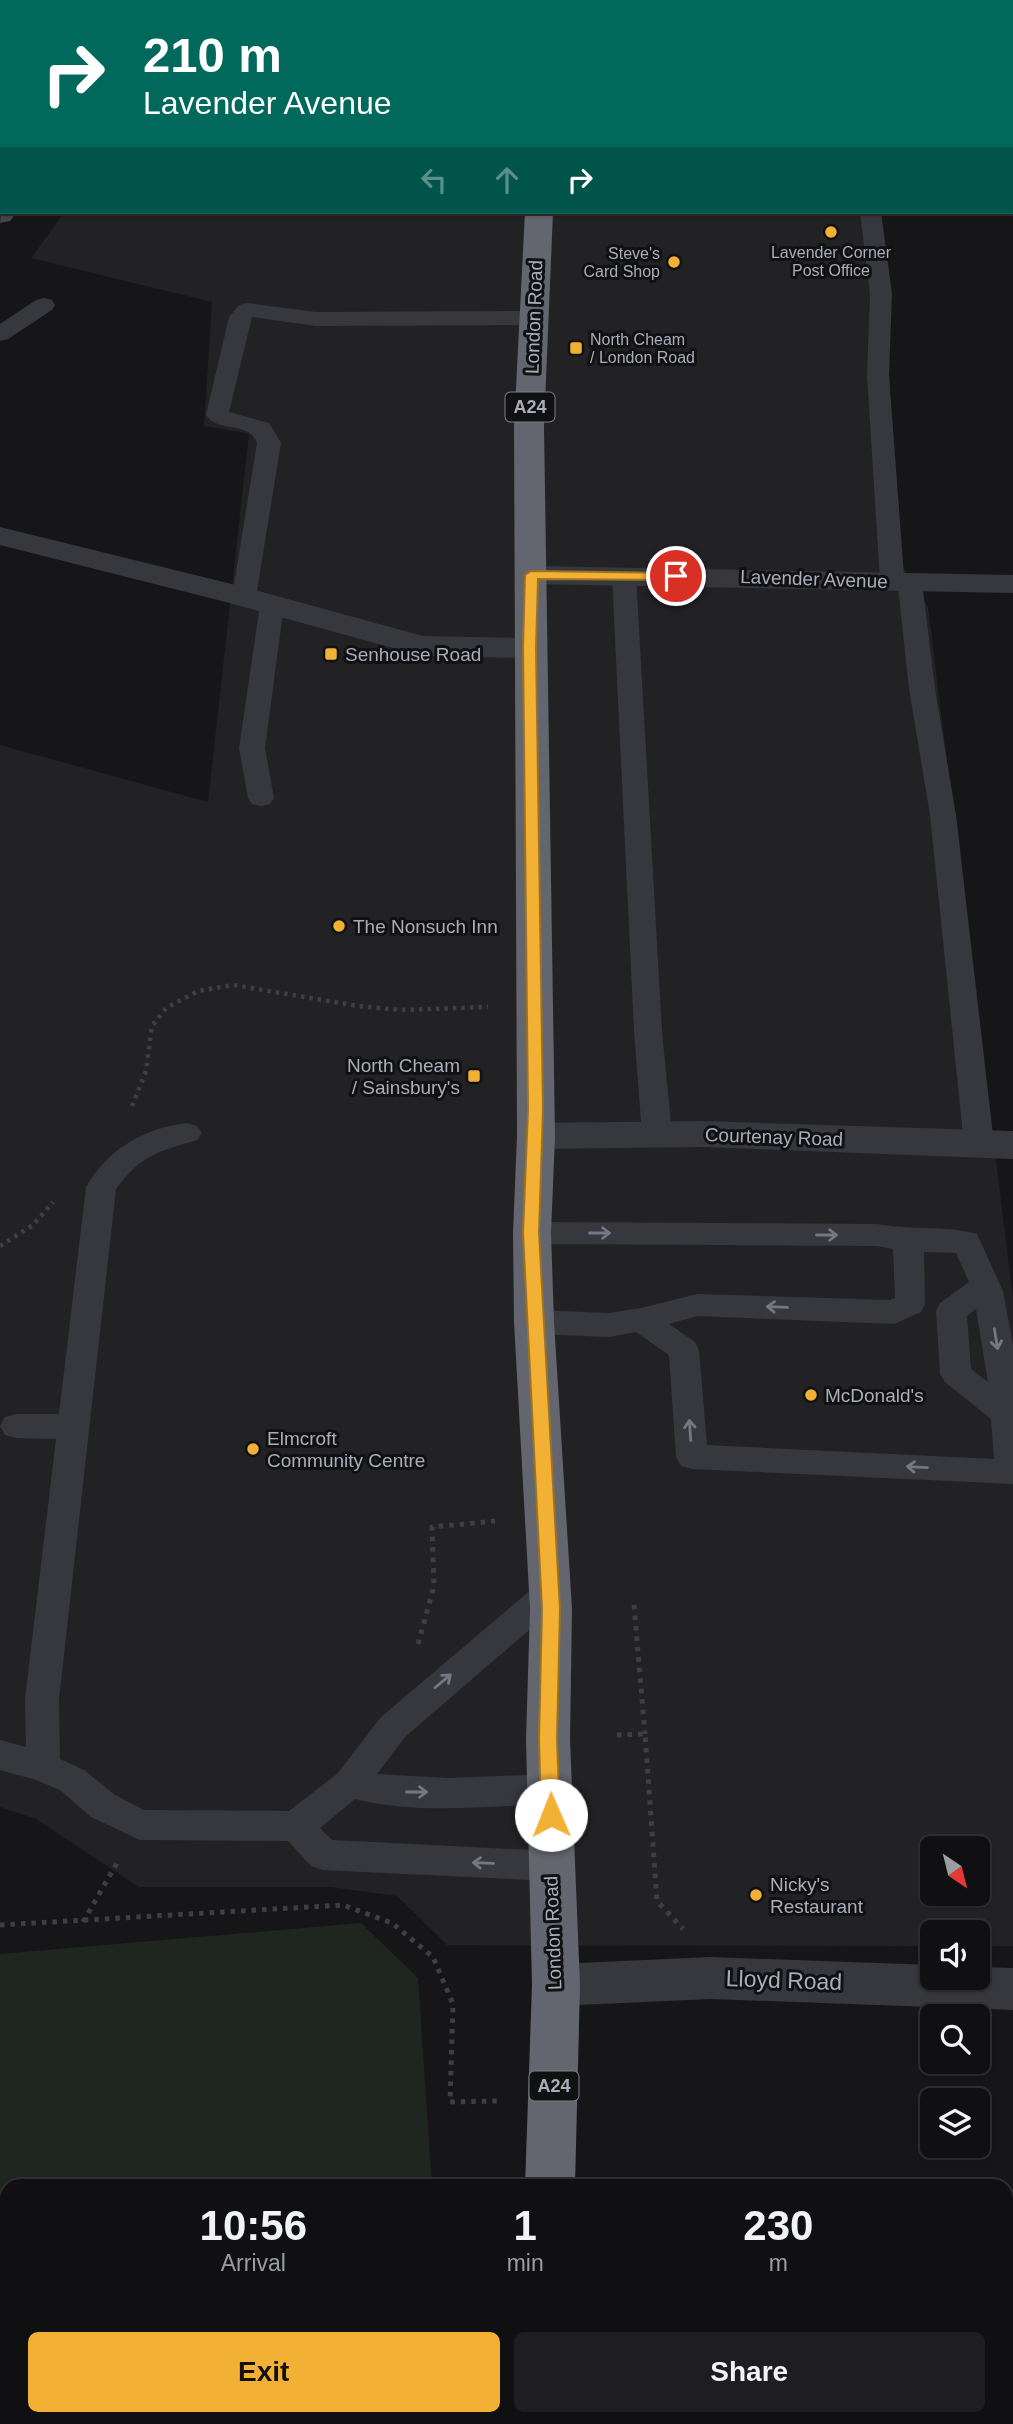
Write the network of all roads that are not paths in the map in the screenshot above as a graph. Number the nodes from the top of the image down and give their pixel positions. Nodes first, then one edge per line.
1 (539, 214) edge
2 (870, 214) edge
3 (44, 305) dead end
4 (534, 318) junction
5 (0, 334) edge
6 (0, 536) edge
7 (531, 575) junction
8 (624, 576) junction
9 (901, 582) junction
10 (1013, 584) edge
11 (258, 601) junction
12 (529, 648) junction
13 (261, 798) dead end
14 (187, 1133) dead end
15 (657, 1134) junction
16 (536, 1136) junction
17 (996, 1145) edge
18 (531, 1233) junction
19 (903, 1240) junction
20 (986, 1285) junction
21 (641, 1320) junction
22 (534, 1322) junction
23 (1006, 1413) junction
24 (16, 1426) dead end
25 (75, 1427) junction
26 (551, 1592) junction
27 (0, 1755) edge
28 (43, 1767) junction
29 (350, 1783) junction
30 (550, 1789) junction
31 (296, 1826) junction
32 (551, 1866) junction
33 (556, 1985) junction
34 (1013, 1989) edge
35 (550, 2179) edge

1 - 4 highway, London Road / A24
2 - 9 lane
3 - 5 lane
4 - 7 highway, London Road / A24
4 - 11 lane
6 - 11 street
7 - 8 street, Lavender Avenue
7 - 12 highway, London Road / A24
8 - 9 street, Lavender Avenue
8 - 15 lane
9 - 10 street, Lavender Avenue
9 - 17 lane
11 - 12 street
11 - 13 lane
12 - 16 highway, London Road / A24
14 - 25 lane
15 - 16 street, Courtenay Road
15 - 17 street, Courtenay Road
16 - 18 highway, London Road / A24
18 -> 19 lane
18 - 22 highway, London Road / A24
19 - 20 lane
19 -> 21 lane
20 -> 23 lane
20 - 23 lane
21 - 22 lane
23 -> 21 lane
22 - 26 highway, London Road / A24
24 - 25 lane
25 - 28 lane
29 -> 26 lane
26 - 30 highway, London Road / A24
27 - 28 lane
28 - 31 lane
29 -> 30 lane
29 - 31 lane
30 - 32 highway, London Road / A24
32 -> 31 lane
32 - 33 highway, London Road / A24
33 - 34 street, Lloyd Road
33 - 35 highway, London Road / A24

